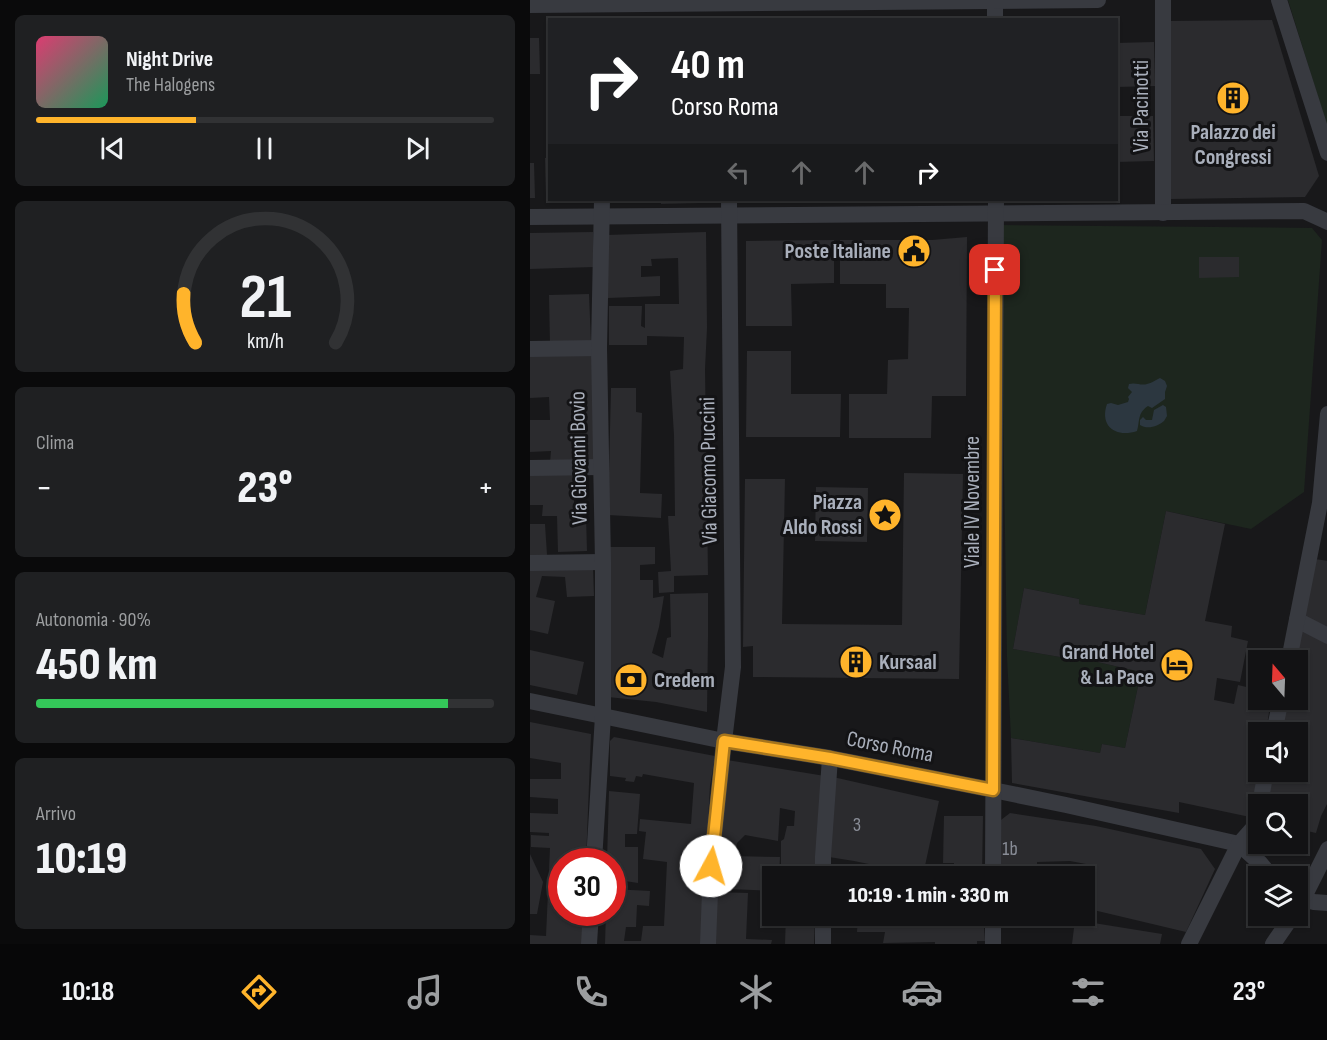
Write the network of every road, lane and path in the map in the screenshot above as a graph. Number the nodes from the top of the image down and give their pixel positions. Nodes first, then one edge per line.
1 (1098, 0) edge
2 (1163, 0) edge
3 (995, 1) edge
4 (1284, 3) edge
5 (530, 5) edge
6 (601, 8) edge
7 (730, 8) edge
8 (995, 18) edge
9 (1328, 153) edge
10 (996, 207) edge
11 (602, 208) edge
12 (729, 208) edge
13 (1163, 213) junction
14 (530, 217) edge
15 (1328, 222) edge
16 (599, 348) junction
17 (530, 349) edge
18 (1328, 414) edge
19 (601, 467) junction
20 (530, 468) edge
21 (1324, 505) edge
22 (603, 562) junction
23 (530, 563) edge
24 (1297, 620) junction
25 (1328, 636) edge
26 (1291, 650) edge
27 (530, 701) edge
28 (603, 716) junction
29 (724, 741) junction
30 (830, 758) junction
31 (993, 790) junction
32 (1248, 834) edge
33 (1240, 844) junction
34 (595, 848) edge
35 (1328, 849) edge
36 (823, 866) edge
37 (993, 866) edge
38 (1263, 866) edge
39 (1308, 886) edge
40 (1308, 902) edge
41 (1328, 903) edge
42 (590, 926) edge
43 (823, 926) edge
44 (993, 926) edge
45 (1285, 926) edge
46 (589, 944) edge
47 (708, 944) edge
48 (823, 944) edge
49 (993, 944) edge
50 (1189, 944) edge
51 (1273, 944) edge

1 - 3 street
2 - 13 street, Via Pacinotti
3 - 7 street
3 - 8 street
4 - 9 street
5 - 6 street
6 - 7 street
10 - 12 street
10 - 13 street
10 - 31 street, Viale IV Novembre
11 - 12 street
11 - 14 street
11 - 16 street, Via Giovanni Bovio
12 - 29 street, Via Giacomo Puccini
13 - 15 street
16 - 17 street
16 - 19 street, Via Giovanni Bovio
18 - 21 street
19 - 20 street
19 - 22 street, Via Giovanni Bovio
21 - 24 street
22 - 23 street
22 - 28 street, Via Giovanni Bovio
24 - 25 street
24 - 26 street
27 - 28 street, Corso Roma
28 - 29 street, Corso Roma
28 - 34 street, Via Giovanni Bovio
29 - 30 street, Corso Roma
29 - 47 street, Via Giacomo Puccini
30 - 31 street, Corso Roma
30 - 36 street
31 - 33 street, Corso Roma
31 - 37 street, Viale IV Novembre
32 - 33 street
33 - 38 street
33 - 50 street
35 - 39 street
40 - 41 street
42 - 46 street
43 - 48 street
44 - 49 street
45 - 51 street

